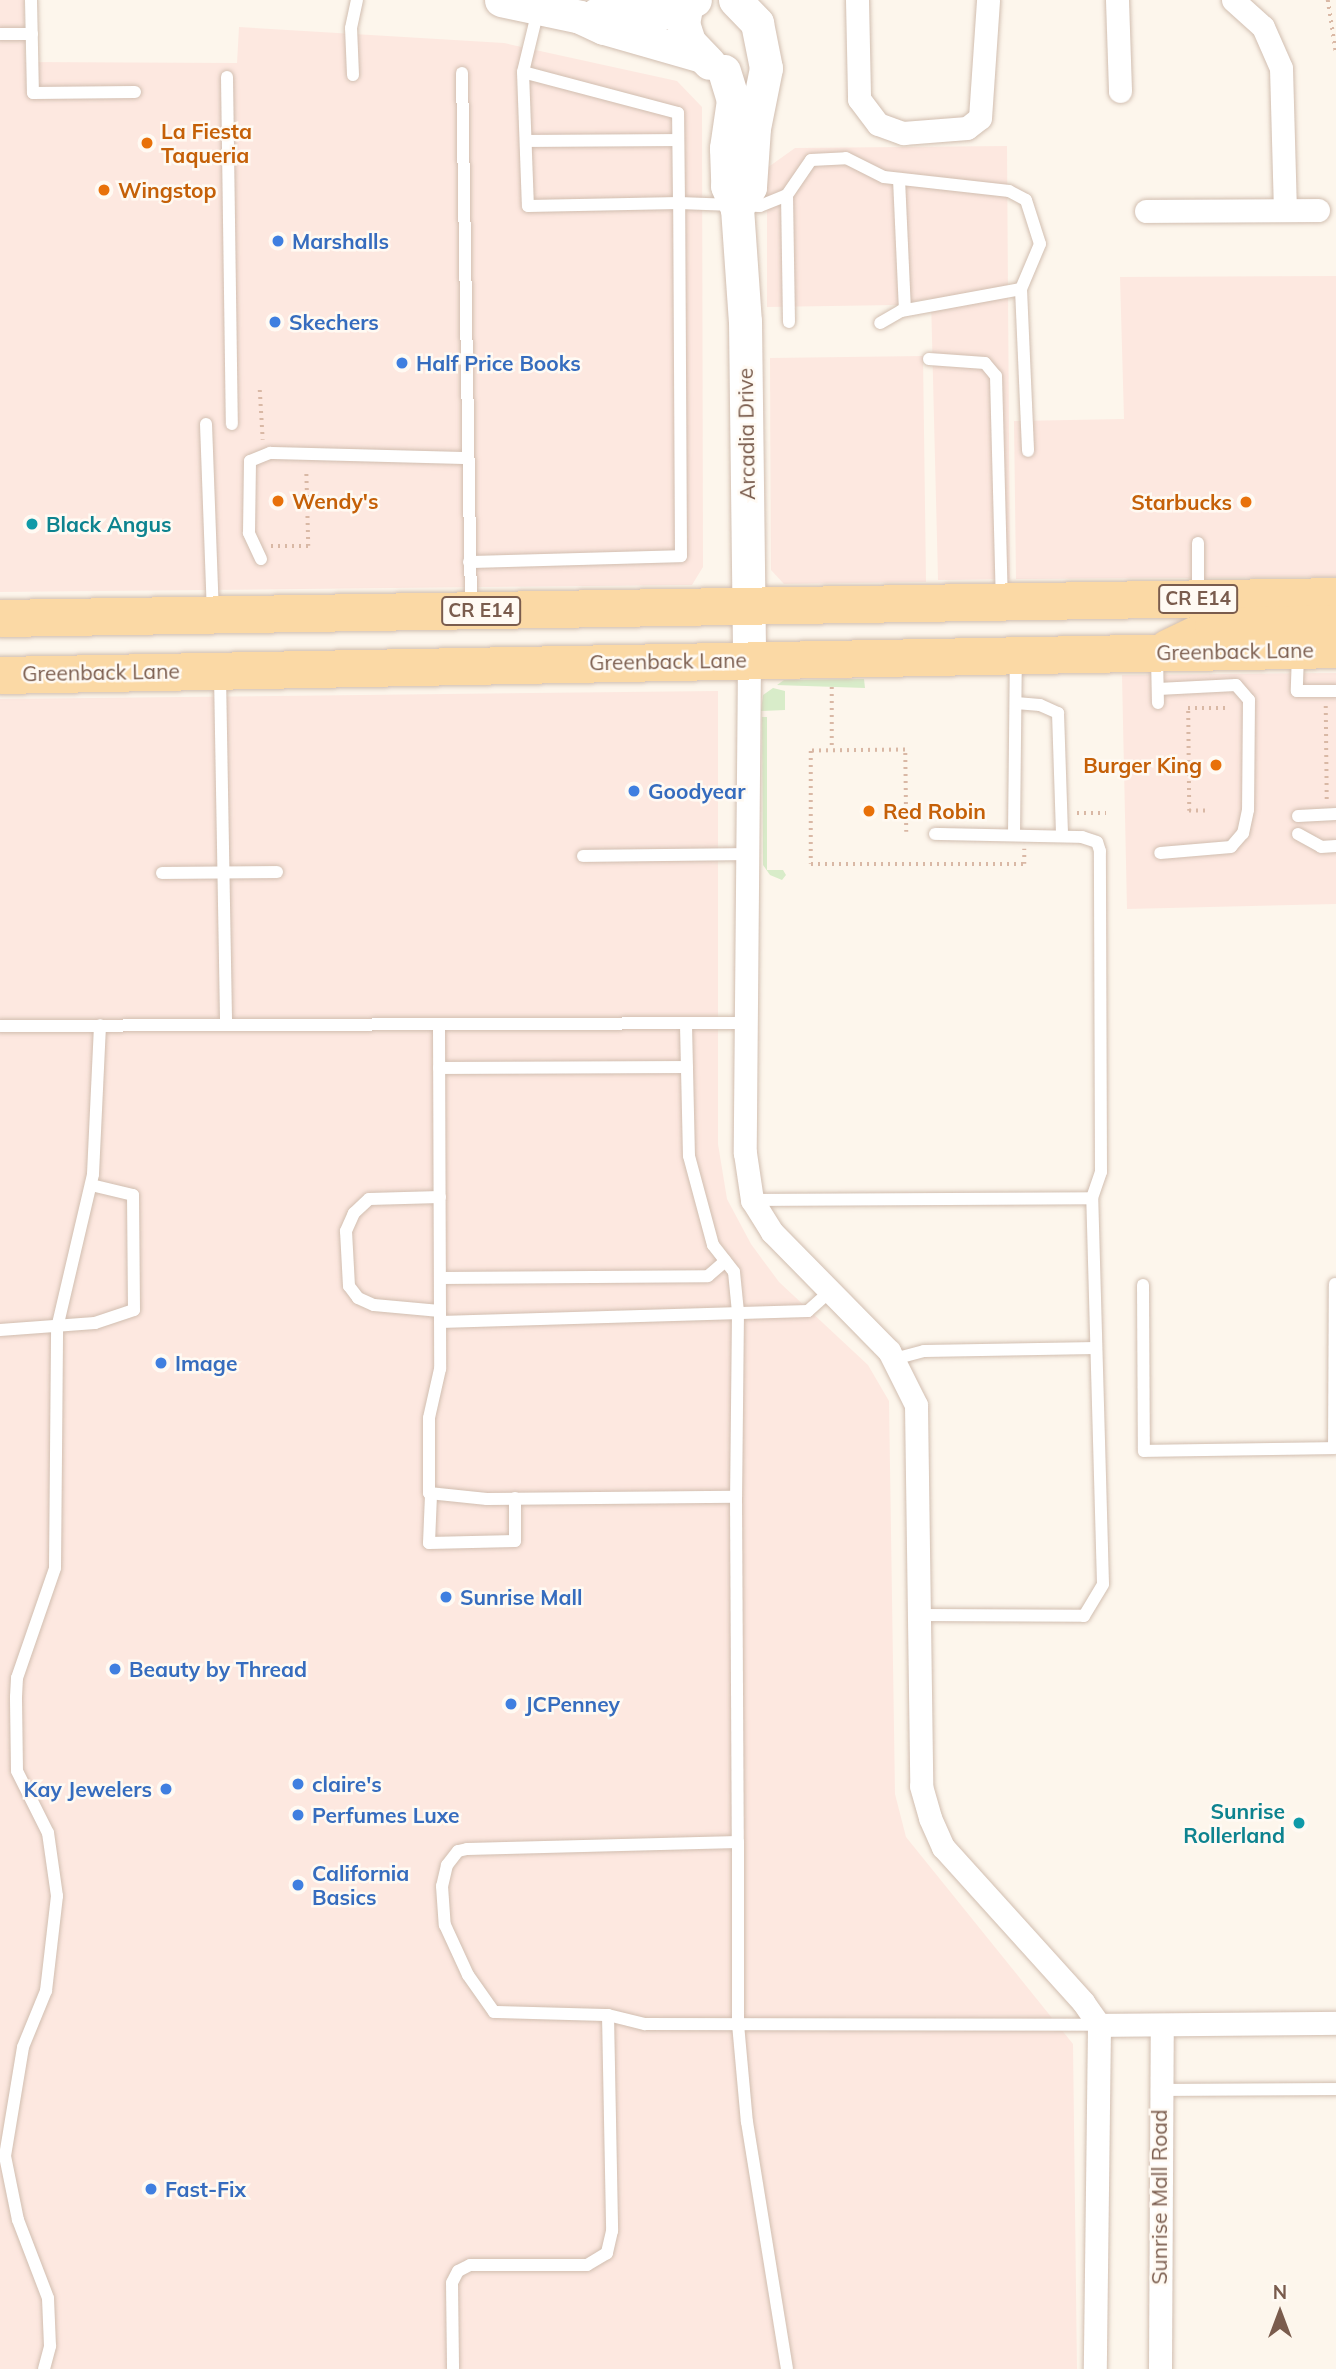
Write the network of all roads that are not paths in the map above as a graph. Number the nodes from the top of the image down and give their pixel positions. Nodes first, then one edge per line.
1 (31, 0) edge
2 (357, 0) edge
3 (502, 0) edge
4 (857, 0) edge
5 (988, 0) edge
6 (1117, 0) edge
7 (1233, 0) edge
8 (742, 3) edge
9 (690, 4) edge
10 (538, 10) junction
11 (580, 17) junction
12 (0, 34) edge
13 (32, 34) junction
14 (762, 40) junction
15 (711, 63) junction
16 (523, 72) junction
17 (462, 73) dead end
18 (353, 75) dead end
19 (227, 77) dead end
20 (1120, 91) dead end
21 (135, 92) dead end
22 (678, 140) junction
23 (526, 141) junction
24 (899, 178) junction
25 (787, 195) junction
26 (680, 203) junction
27 (737, 208) junction
28 (1285, 210) junction
29 (1318, 210) dead end
30 (1146, 211) dead end
31 (1021, 289) junction
32 (905, 310) junction
33 (789, 322) dead end
34 (880, 323) dead end
35 (929, 359) dead end
36 (206, 424) dead end
37 (232, 424) dead end
38 (1028, 451) dead end
39 (467, 458) junction
40 (1198, 543) dead end
41 (262, 558) road end
42 (470, 562) junction
43 (1336, 596) edge
44 (1198, 599) junction
45 (1002, 601) junction
46 (748, 607) junction
47 (471, 611) junction
48 (213, 617) junction
49 (0, 618) edge
50 (1336, 623) edge
51 (1336, 649) edge
52 (1298, 650) junction
53 (1157, 653) junction
54 (1016, 656) junction
55 (749, 660) junction
56 (265, 668) junction
57 (220, 670) junction
58 (158, 671) junction
59 (0, 675) edge
60 (1158, 689) junction
61 (1333, 691) edge
62 (1016, 702) junction
63 (1158, 703) dead end
64 (1336, 814) edge
65 (1298, 816) dead end
66 (935, 834) dead end
67 (1298, 834) dead end
68 (1019, 835) junction
69 (1062, 836) junction
70 (1336, 846) edge
71 (1160, 853) dead end
72 (746, 854) junction
73 (583, 856) dead end
74 (224, 872) junction
75 (277, 872) dead end
76 (162, 873) dead end
77 (745, 1023) junction
78 (226, 1024) junction
79 (100, 1025) junction
80 (686, 1025) junction
81 (0, 1026) edge
82 (439, 1027) junction
83 (687, 1067) junction
84 (439, 1068) junction
85 (91, 1185) junction
86 (440, 1197) junction
87 (1092, 1198) junction
88 (752, 1200) junction
89 (725, 1261) junction
90 (440, 1278) junction
91 (1335, 1284) edge
92 (1143, 1285) dead end
93 (830, 1291) junction
94 (738, 1312) junction
95 (440, 1316) junction
96 (57, 1328) junction
97 (0, 1330) edge
98 (1096, 1348) junction
99 (894, 1359) junction
100 (431, 1495) junction
101 (736, 1497) junction
102 (515, 1498) junction
103 (919, 1615) junction
104 (15, 1739) junction
105 (0, 1740) edge
106 (738, 1843) junction
107 (608, 2015) junction
108 (1336, 2023) edge
109 (738, 2024) junction
110 (1099, 2025) junction
111 (1162, 2025) junction
112 (1336, 2089) edge
113 (1159, 2090) junction
114 (3, 2156) edge
115 (44, 2369) edge
116 (453, 2369) edge
117 (787, 2369) edge
118 (1095, 2369) edge
119 (1160, 2369) edge

1 - 13 lane
2 - 18 lane
3 - 10 street
4 - 5 street
6 - 20 street
7 - 28 street
8 - 14 street
9 - 11 street
9 - 15 street, Arcadia Drive
10 - 11 street
10 - 16 lane
11 - 15 street
12 - 13 lane
13 - 21 lane
14 - 15 street
14 - 27 street, Arcadia Drive
15 - 27 street, Arcadia Drive
16 - 22 lane
16 - 23 lane
17 - 39 lane
19 - 37 lane
22 - 23 lane
22 - 26 lane
23 - 26 lane
24 - 25 lane
24 - 31 lane
24 - 32 lane
25 - 27 lane
25 - 33 lane
26 - 27 lane
26 - 42 lane
27 - 46 street, Arcadia Drive
28 - 29 street
28 - 30 street
31 - 32 lane
31 - 38 lane
32 - 34 lane
35 - 45 lane
36 - 48 lane
39 - 41 lane
39 - 42 lane
40 - 44 lane
42 - 47 lane
43 - 44 main road, CR E14
44 - 45 main road, CR E14
45 - 46 main road, CR E14
46 - 47 main road, CR E14
46 - 55 street, Arcadia Drive
47 - 48 main road, CR E14
48 - 49 main road, CR E14
48 - 56 main road
48 - 58 main road
50 - 53 main road
51 - 52 main road, Greenback Lane
52 - 53 main road, Greenback Lane
52 - 61 lane
53 - 54 main road, Greenback Lane
53 - 60 lane
54 - 55 main road, Greenback Lane
54 - 62 lane
55 - 56 main road, Greenback Lane
55 - 72 street
56 - 57 main road, Greenback Lane
57 - 58 main road, Greenback Lane
57 - 74 lane
58 - 59 main road, Greenback Lane
60 - 63 lane
60 - 71 lane
62 - 68 lane
62 - 69 lane
64 - 65 lane
66 - 68 lane
67 - 70 lane
68 - 69 lane
69 - 87 lane
72 - 73 lane
72 - 77 street
74 - 75 lane
74 - 76 lane
74 - 78 lane
77 - 80 lane
77 - 88 street
78 - 79 lane
78 - 82 lane
79 - 81 lane
79 - 85 lane
80 - 82 lane
80 - 83 lane
82 - 84 lane
83 - 84 lane
83 - 89 lane
84 - 86 lane
85 - 96 lane
85 - 96 lane
86 - 90 lane
86 - 95 lane
87 - 88 lane
87 - 98 lane
88 - 93 street
89 - 90 lane
89 - 94 lane
90 - 95 lane
91 - 92 lane
93 - 94 lane
93 - 99 street
94 - 95 lane
94 - 101 lane
95 - 100 lane
96 - 97 lane
96 - 104 lane
98 - 99 lane
98 - 103 lane
99 - 103 street
100 - 102 lane
100 - 102 lane
101 - 102 lane
101 - 106 lane
103 - 110 street
104 - 105 lane
104 - 114 lane
106 - 107 lane
106 - 109 lane
107 - 109 lane
107 - 116 lane
108 - 111 street
109 - 110 lane
109 - 117 lane
110 - 111 street
110 - 118 street
111 - 113 street, Sunrise Mall Road
112 - 113 lane
113 - 119 street, Sunrise Mall Road
114 - 115 lane

